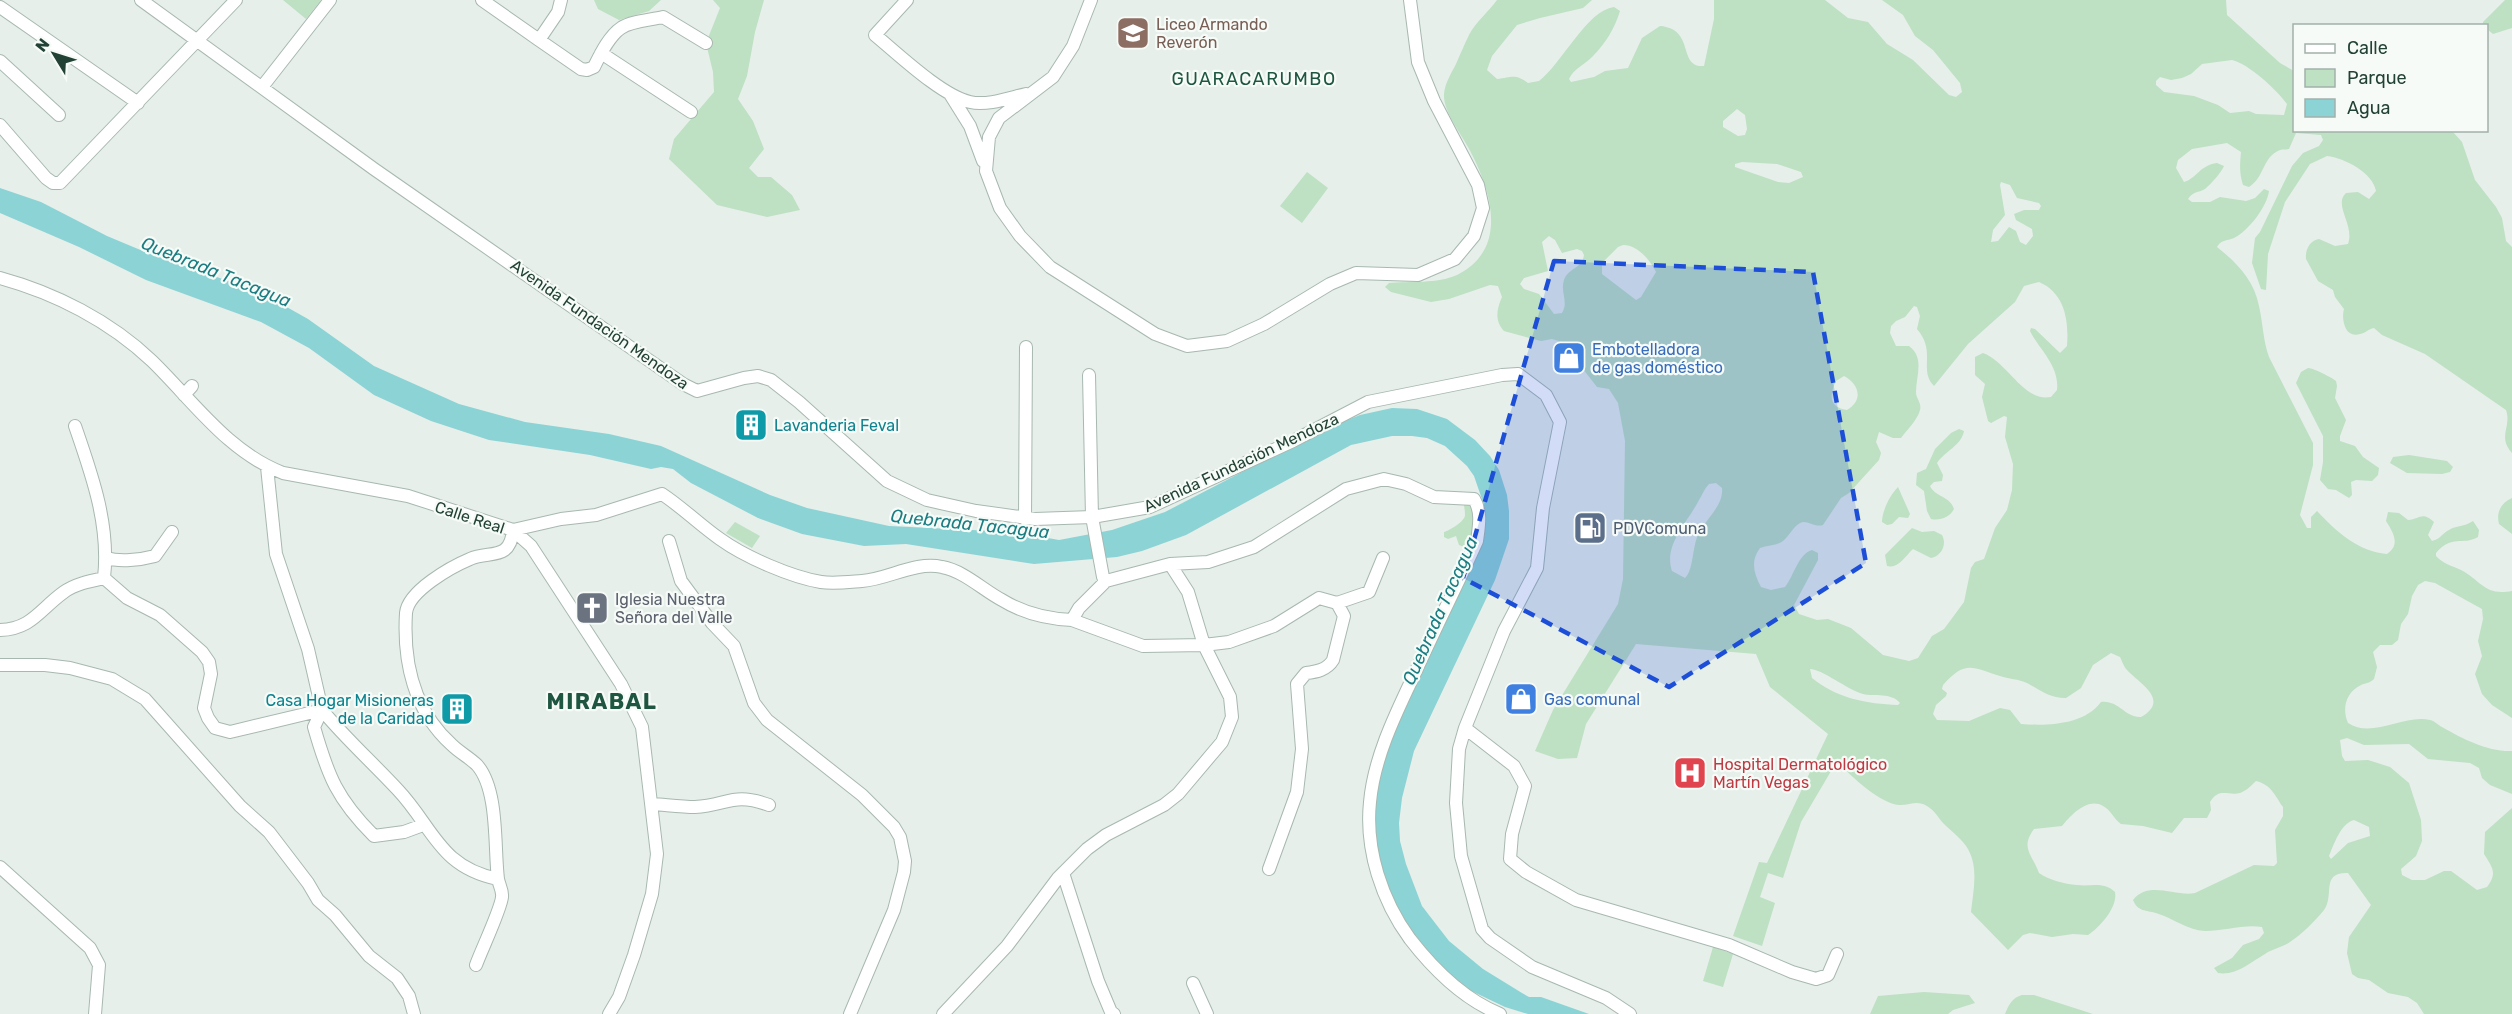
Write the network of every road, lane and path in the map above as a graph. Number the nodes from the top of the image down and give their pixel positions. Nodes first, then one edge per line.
1 (141, 0) edge
2 (236, 0) edge
3 (330, 0) edge
4 (482, 0) edge
5 (561, 0) edge
6 (907, 0) edge
7 (1091, 0) edge
8 (1410, 0) edge
9 (0, 7) edge
10 (196, 39) junction
11 (538, 40) junction
12 (706, 43) dead end
13 (601, 53) junction
14 (0, 61) edge
15 (262, 87) junction
16 (1030, 93) junction
17 (950, 94) junction
18 (138, 103) junction
19 (691, 112) dead end
20 (59, 115) dead end
21 (0, 125) edge
22 (986, 171) junction
23 (0, 278) edge
24 (1026, 347) dead end
25 (1089, 375) dead end
26 (75, 426) dead end
27 (267, 466) junction
28 (1092, 517) junction
29 (1025, 519) junction
30 (513, 530) junction
31 (172, 532) dead end
32 (669, 541) dead end
33 (106, 558) junction
34 (1383, 558) dead end
35 (1170, 564) junction
36 (104, 578) junction
37 (1105, 579) junction
38 (1337, 603) junction
39 (1072, 620) junction
40 (0, 630) edge
41 (1204, 645) junction
42 (0, 665) edge
43 (322, 710) junction
44 (1465, 728) junction
45 (653, 804) junction
46 (769, 805) dead end
47 (423, 825) junction
48 (0, 867) edge
49 (1269, 869) dead end
50 (1063, 873) junction
51 (498, 879) junction
52 (1837, 954) dead end
53 (476, 965) dead end
54 (1193, 983) dead end
55 (95, 1014) edge
56 (414, 1014) edge
57 (609, 1014) edge
58 (850, 1014) edge
59 (943, 1014) edge
60 (1114, 1014) edge
61 (1207, 1014) edge
62 (1500, 1014) edge
63 (1629, 1014) edge

1 - 10 street, Avenida Fundación Mendoza
2 - 10 street
3 - 15 street
4 - 11 street
5 - 11 street
6 - 17 street
7 - 16 street
8 - 22 street
9 - 18 street
10 - 15 street, Avenida Fundación Mendoza
10 - 18 street
11 - 13 street
12 - 13 street
13 - 19 street
14 - 20 street
15 - 29 street, Avenida Fundación Mendoza
16 - 17 street
16 - 22 street
17 - 22 street
18 - 21 street
23 - 27 street, Calle Real
24 - 29 street
25 - 28 street
26 - 33 street
27 - 30 street, Calle Real
27 - 43 street
28 - 29 street, Avenida Fundación Mendoza
28 - 37 street
28 - 44 street, Avenida Fundación Mendoza
30 - 39 street
30 - 45 street, Calle Real
30 - 51 street
31 - 33 street
32 - 58 street
33 - 36 street
34 - 38 street
35 - 37 street
35 - 41 street
35 - 62 street
36 - 40 street
36 - 43 street
37 - 39 street
38 - 41 street
38 - 49 street
39 - 41 street
41 - 50 street
42 - 56 street
43 - 47 street
43 - 47 street
44 - 52 street
44 - 63 street, Avenida Fundación Mendoza
45 - 46 street
45 - 57 street, Calle Real
47 - 51 street
48 - 55 street
50 - 59 street
50 - 60 street
51 - 53 street
54 - 61 street

